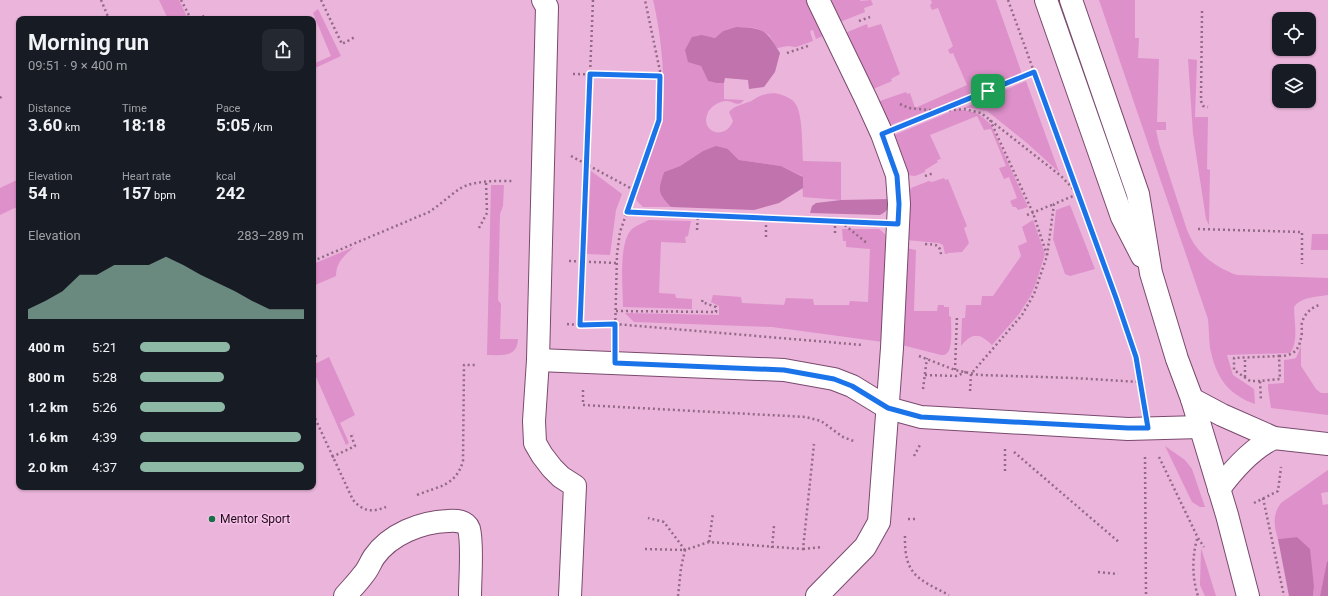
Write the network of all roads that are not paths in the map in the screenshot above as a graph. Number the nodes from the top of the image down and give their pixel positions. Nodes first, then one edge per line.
1 (818, 0) edge
2 (1046, 0) edge
3 (1071, 0) edge
4 (550, 2) edge
5 (1151, 273) junction
6 (538, 360) junction
7 (1192, 399) junction
8 (888, 408) junction
9 (1200, 427) junction
10 (1274, 438) junction
11 (1328, 444) edge
12 (1219, 489) junction
13 (345, 596) edge
14 (470, 596) edge
15 (570, 596) edge
16 (817, 596) edge
17 (1248, 596) edge

1 - 8 street
2 - 5 street
3 - 5 street
4 - 6 street
5 - 7 street
6 - 8 street
6 - 15 street
7 - 9 street
7 - 10 street
8 - 9 street
8 - 16 street
9 - 12 street
10 - 11 street
10 - 12 street
12 - 17 street
13 - 14 street

